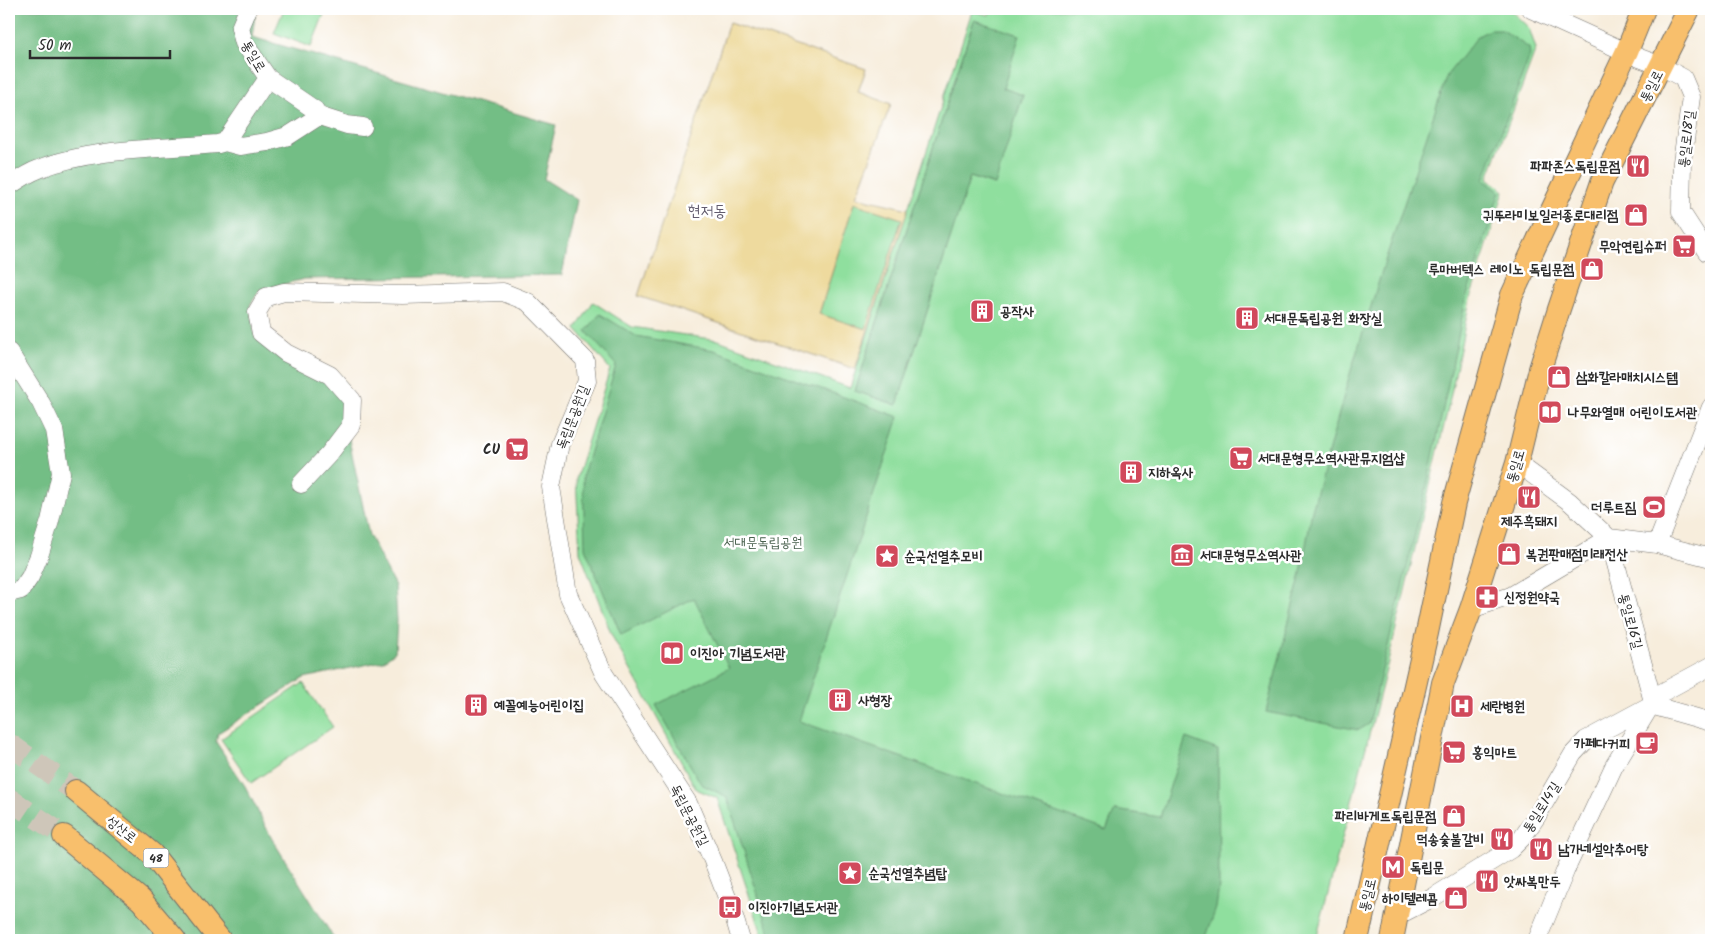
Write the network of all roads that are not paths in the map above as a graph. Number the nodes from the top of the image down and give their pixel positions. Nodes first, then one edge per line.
1 (248, 9) edge
2 (1531, 9) edge
3 (1644, 9) edge
4 (1689, 9) edge
5 (1627, 51) junction
6 (1661, 66) junction
7 (268, 78) junction
8 (319, 116) junction
9 (363, 127) dead end
10 (225, 142) junction
11 (9, 186) edge
12 (1711, 253) edge
13 (9, 352) edge
14 (1711, 407) edge
15 (1517, 463) junction
16 (301, 484) dead end
17 (1609, 538) junction
18 (1658, 544) junction
19 (1711, 558) edge
20 (9, 593) edge
21 (1471, 609) junction
22 (1711, 666) edge
23 (1652, 702) junction
24 (1711, 722) edge
25 (76, 792) tunnel mouth
26 (64, 836) tunnel mouth
27 (1397, 916) junction
28 (1360, 939) edge
29 (176, 940) edge
30 (220, 940) edge
31 (741, 940) edge
32 (1392, 940) edge
33 (1537, 940) edge

1 - 7 street, 통일로
2 - 5 street
3 - 5 main road, 통일로
4 - 6 main road, 통일로
5 - 6 street, 통일로18길
5 - 28 main road, 통일로
6 - 12 street, 통일로18길
6 - 15 main road, 통일로
7 - 8 street
7 - 10 street, 통일로
8 - 9 street
8 - 10 street
10 - 11 street
13 - 20 street
14 - 18 street
15 - 17 street
15 - 21 main road, 통일로
16 - 31 street, 독립문공원길
17 - 18 street
17 - 21 street
17 - 23 street, 통일로16길
18 - 19 street
21 - 27 main road, 통일로
22 - 23 street, 통일로14길
23 - 24 street
23 - 27 street, 통일로14길
23 - 33 street
25 - 30 main road, 성산로 / 48
26 - 29 main road
27 - 32 main road, 통일로

